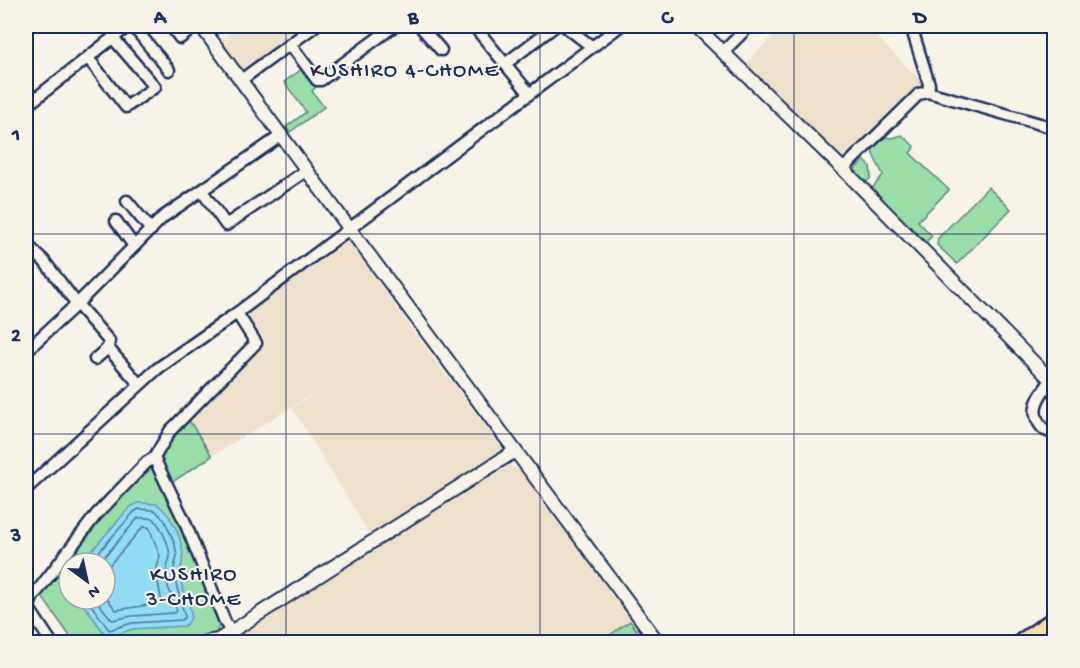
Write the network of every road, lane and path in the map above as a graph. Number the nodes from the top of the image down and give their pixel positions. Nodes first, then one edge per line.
1 (128, 26) edge
2 (133, 26) edge
3 (171, 26) edge
4 (196, 26) edge
5 (201, 26) edge
6 (315, 26) edge
7 (394, 26) edge
8 (420, 26) edge
9 (474, 26) edge
10 (555, 26) edge
11 (565, 26) edge
12 (620, 26) edge
13 (696, 26) edge
14 (749, 26) edge
15 (911, 26) edge
16 (113, 38) junction
17 (290, 44) junction
18 (591, 46) junction
19 (441, 50) dead end
20 (723, 52) junction
21 (88, 58) junction
22 (505, 64) junction
23 (169, 70) dead end
24 (242, 80) junction
25 (928, 92) junction
26 (529, 93) junction
27 (26, 106) edge
28 (1054, 128) edge
29 (282, 135) junction
30 (843, 169) junction
31 (307, 170) junction
32 (201, 191) junction
33 (127, 201) dead end
34 (116, 221) dead end
35 (349, 228) junction
36 (151, 230) junction
37 (26, 244) edge
38 (134, 246) junction
39 (77, 304) junction
40 (237, 313) junction
41 (108, 348) junction
42 (26, 351) edge
43 (95, 359) dead end
44 (1053, 382) edge
45 (139, 384) junction
46 (1054, 433) edge
47 (515, 451) junction
48 (154, 458) junction
49 (26, 489) edge
50 (27, 610) edge
51 (1054, 620) edge
52 (231, 632) junction
53 (47, 641) edge
54 (215, 642) edge
55 (658, 642) edge
56 (1022, 642) edge

1 - 16 street
2 - 23 street
3 - 4 street
5 - 24 street
6 - 17 street
7 - 17 street
8 - 19 street
9 - 22 street
10 - 22 street
11 - 18 street
12 - 18 street
13 - 20 street
14 - 20 street
15 - 25 street
16 - 21 street
16 - 21 street
17 - 24 street
18 - 26 street
20 - 30 street
21 - 27 street
22 - 26 street
24 - 29 street
25 - 28 street
25 - 30 street
26 - 35 street
29 - 31 street
29 - 32 street
30 - 44 street
31 - 32 street
31 - 35 street
32 - 36 street
33 - 36 street
34 - 38 street
35 - 40 street
35 - 47 street
36 - 38 street
37 - 39 street
38 - 39 street
39 - 41 street
39 - 42 street
40 - 45 street
40 - 48 street
41 - 43 street
41 - 45 street
44 - 46 street
45 - 49 street
47 - 52 street
47 - 55 street
48 - 50 street
48 - 52 street
50 - 53 street
51 - 56 highway
52 - 54 street

